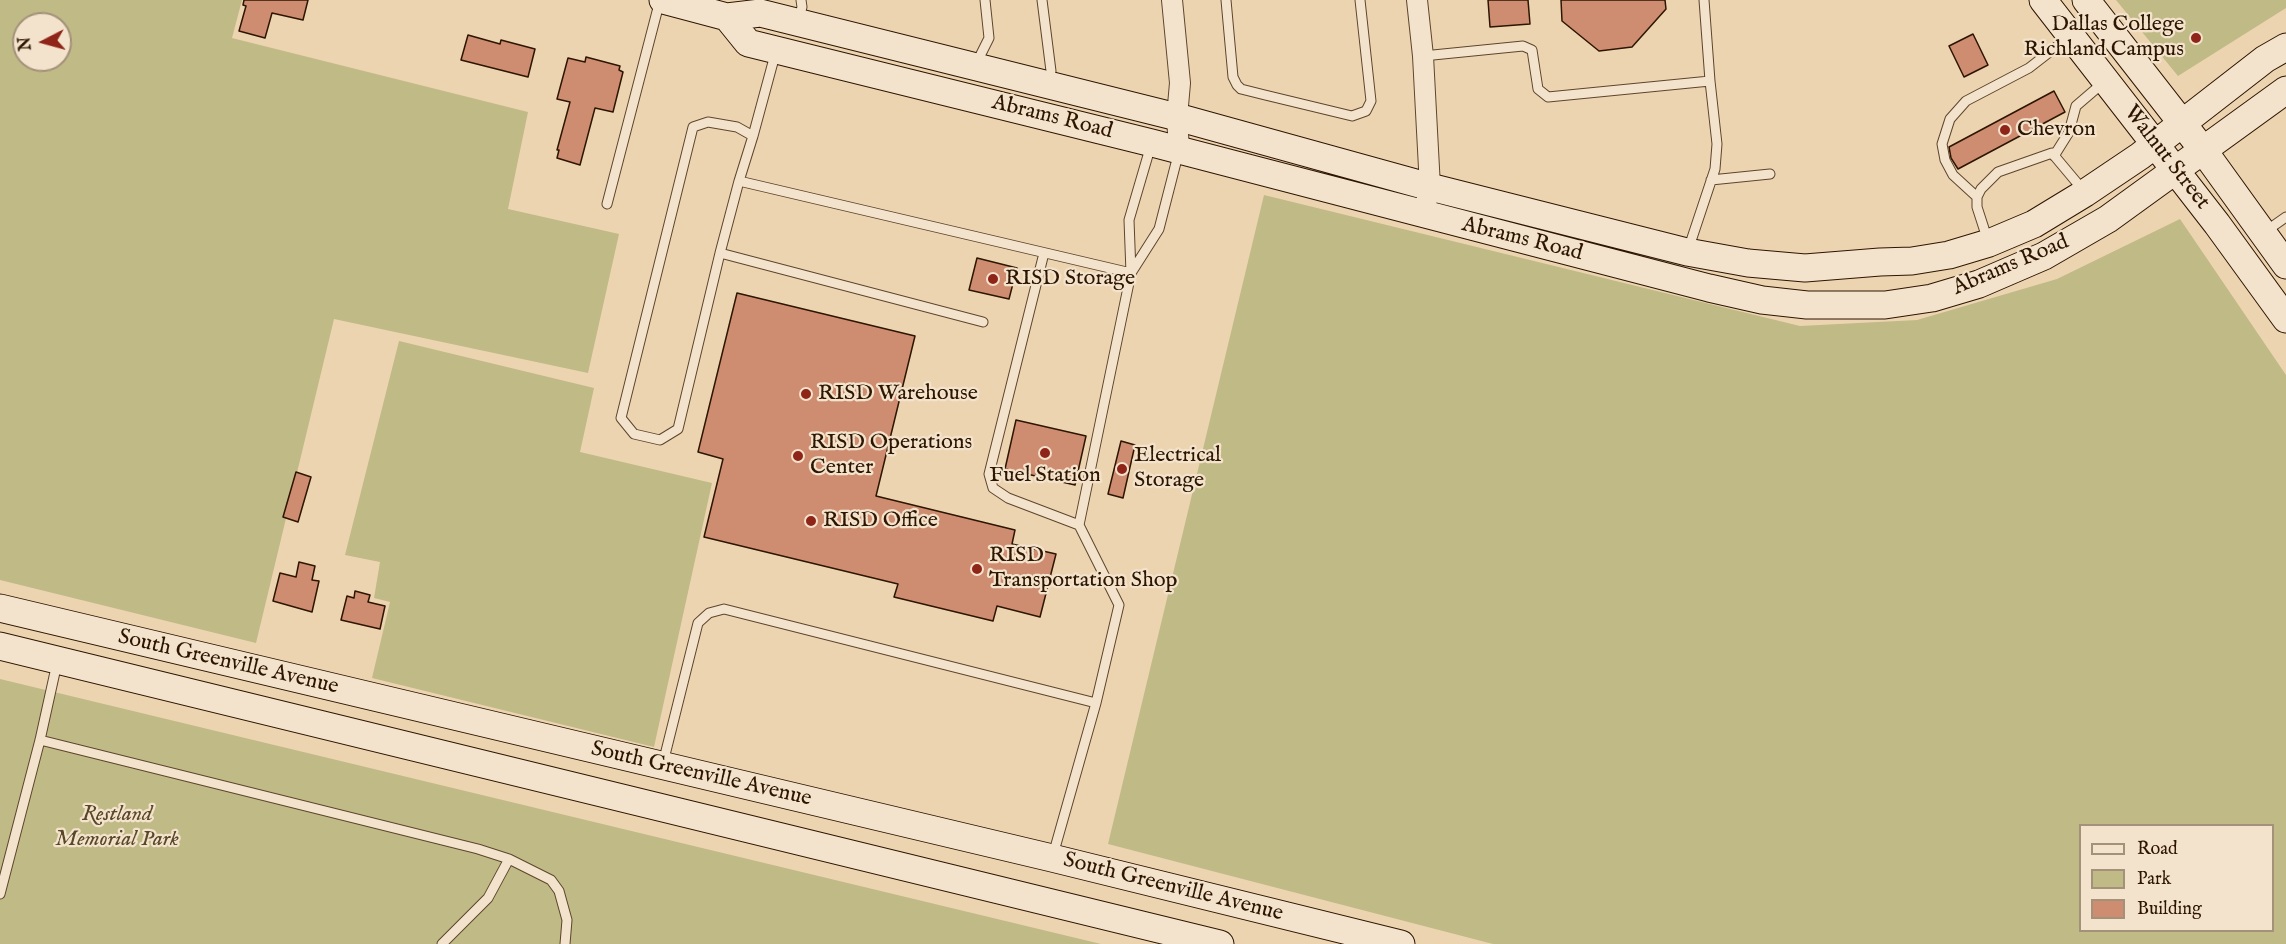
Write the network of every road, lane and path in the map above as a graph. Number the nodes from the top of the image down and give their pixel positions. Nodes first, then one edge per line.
1 (662, 0) edge
2 (985, 0) edge
3 (1042, 0) edge
4 (1172, 0) edge
5 (1226, 0) edge
6 (1360, 0) edge
7 (1418, 0) edge
8 (1704, 0) edge
9 (2043, 0) edge
10 (2086, 0) edge
11 (799, 11) edge
12 (728, 13) junction
13 (2071, 35) junction
14 (2286, 47) edge
15 (776, 50) junction
16 (1423, 56) junction
17 (975, 67) junction
18 (1710, 81) junction
19 (2106, 81) junction
20 (1047, 85) junction
21 (2286, 90) edge
22 (1177, 117) junction
23 (2182, 124) junction
24 (753, 135) junction
25 (1152, 143) junction
26 (2155, 144) junction
27 (1179, 150) junction
28 (2203, 150) junction
29 (2054, 156) junction
30 (2176, 171) junction
31 (1770, 174) dead end
32 (1711, 180) junction
33 (739, 181) junction
34 (1430, 187) junction
35 (2085, 193) junction
36 (1977, 197) junction
37 (607, 204) dead end
38 (1423, 215) junction
39 (2286, 217) edge
40 (2263, 233) junction
41 (1989, 243) junction
42 (1687, 252) junction
43 (720, 253) junction
44 (1044, 253) junction
45 (2286, 265) edge
46 (1131, 273) junction
47 (1680, 280) junction
48 (2286, 319) edge
49 (983, 322) dead end
50 (1079, 525) junction
51 (0, 608) edge
52 (37, 617) junction
53 (0, 646) edge
54 (58, 661) junction
55 (1096, 703) junction
56 (40, 740) junction
57 (663, 766) junction
58 (653, 805) junction
59 (1052, 858) junction
60 (509, 859) junction
61 (0, 894) edge
62 (1040, 900) junction
63 (442, 944) edge
64 (565, 944) edge
65 (1220, 944) edge
66 (1401, 944) edge

1 - 12 main road, Abrams Road
1 - 37 lane
2 - 17 lane
3 - 20 lane
4 - 22 street
5 - 6 lane
7 - 16 street
8 - 18 lane
9 - 13 main road, Walnut Street
10 - 23 main road, Walnut Street
11 - 12 main road, Abrams Road
11 - 17 main road, Abrams Road
12 - 15 main road, Abrams Road
13 - 19 main road, Walnut Street
13 - 36 lane
14 - 23 main road, Abrams Road
15 - 24 lane
15 - 25 main road, Abrams Road
16 - 18 lane
16 - 34 street
17 - 20 main road, Abrams Road
18 - 32 lane
19 - 26 main road, Walnut Street
19 - 29 lane
20 - 22 main road, Abrams Road
21 - 28 main road, Abrams Road
22 - 25 street
22 - 27 street
22 - 34 main road, Abrams Road
23 - 26 main road, Abrams Road
23 - 28 main road, Walnut Street
24 - 33 lane
24 - 43 lane
25 - 27 main road, Abrams Road
25 - 46 lane
26 - 30 main road, Walnut Street
26 - 35 main road, Abrams Road
27 - 38 main road, Abrams Road
27 - 46 lane
28 - 30 main road, Abrams Road
28 - 40 main road, Walnut Street
29 - 35 lane
29 - 36 lane
30 - 47 main road, Abrams Road
30 - 48 main road, Walnut Street
31 - 32 lane
32 - 42 lane
33 - 43 lane
33 - 44 lane
34 - 38 street
34 - 42 main road, Abrams Road
35 - 41 main road, Abrams Road
36 - 41 lane
38 - 47 main road, Abrams Road
39 - 40 lane
40 - 45 main road, Walnut Street
41 - 42 main road, Abrams Road
42 - 47 main road
43 - 49 lane
44 - 46 lane
44 - 50 lane
46 - 50 lane
50 - 55 lane
51 - 52 main road, South Greenville Avenue
52 - 54 main road
52 - 57 main road, South Greenville Avenue
53 - 54 main road, South Greenville Avenue
54 - 56 lane
54 - 58 main road, South Greenville Avenue
55 - 57 lane
55 - 59 lane
56 - 60 lane
56 - 61 lane
57 - 58 main road
57 - 59 main road, South Greenville Avenue
58 - 62 main road, South Greenville Avenue
59 - 62 main road
59 - 66 main road, South Greenville Avenue
60 - 63 lane
60 - 64 lane
62 - 65 main road, South Greenville Avenue

